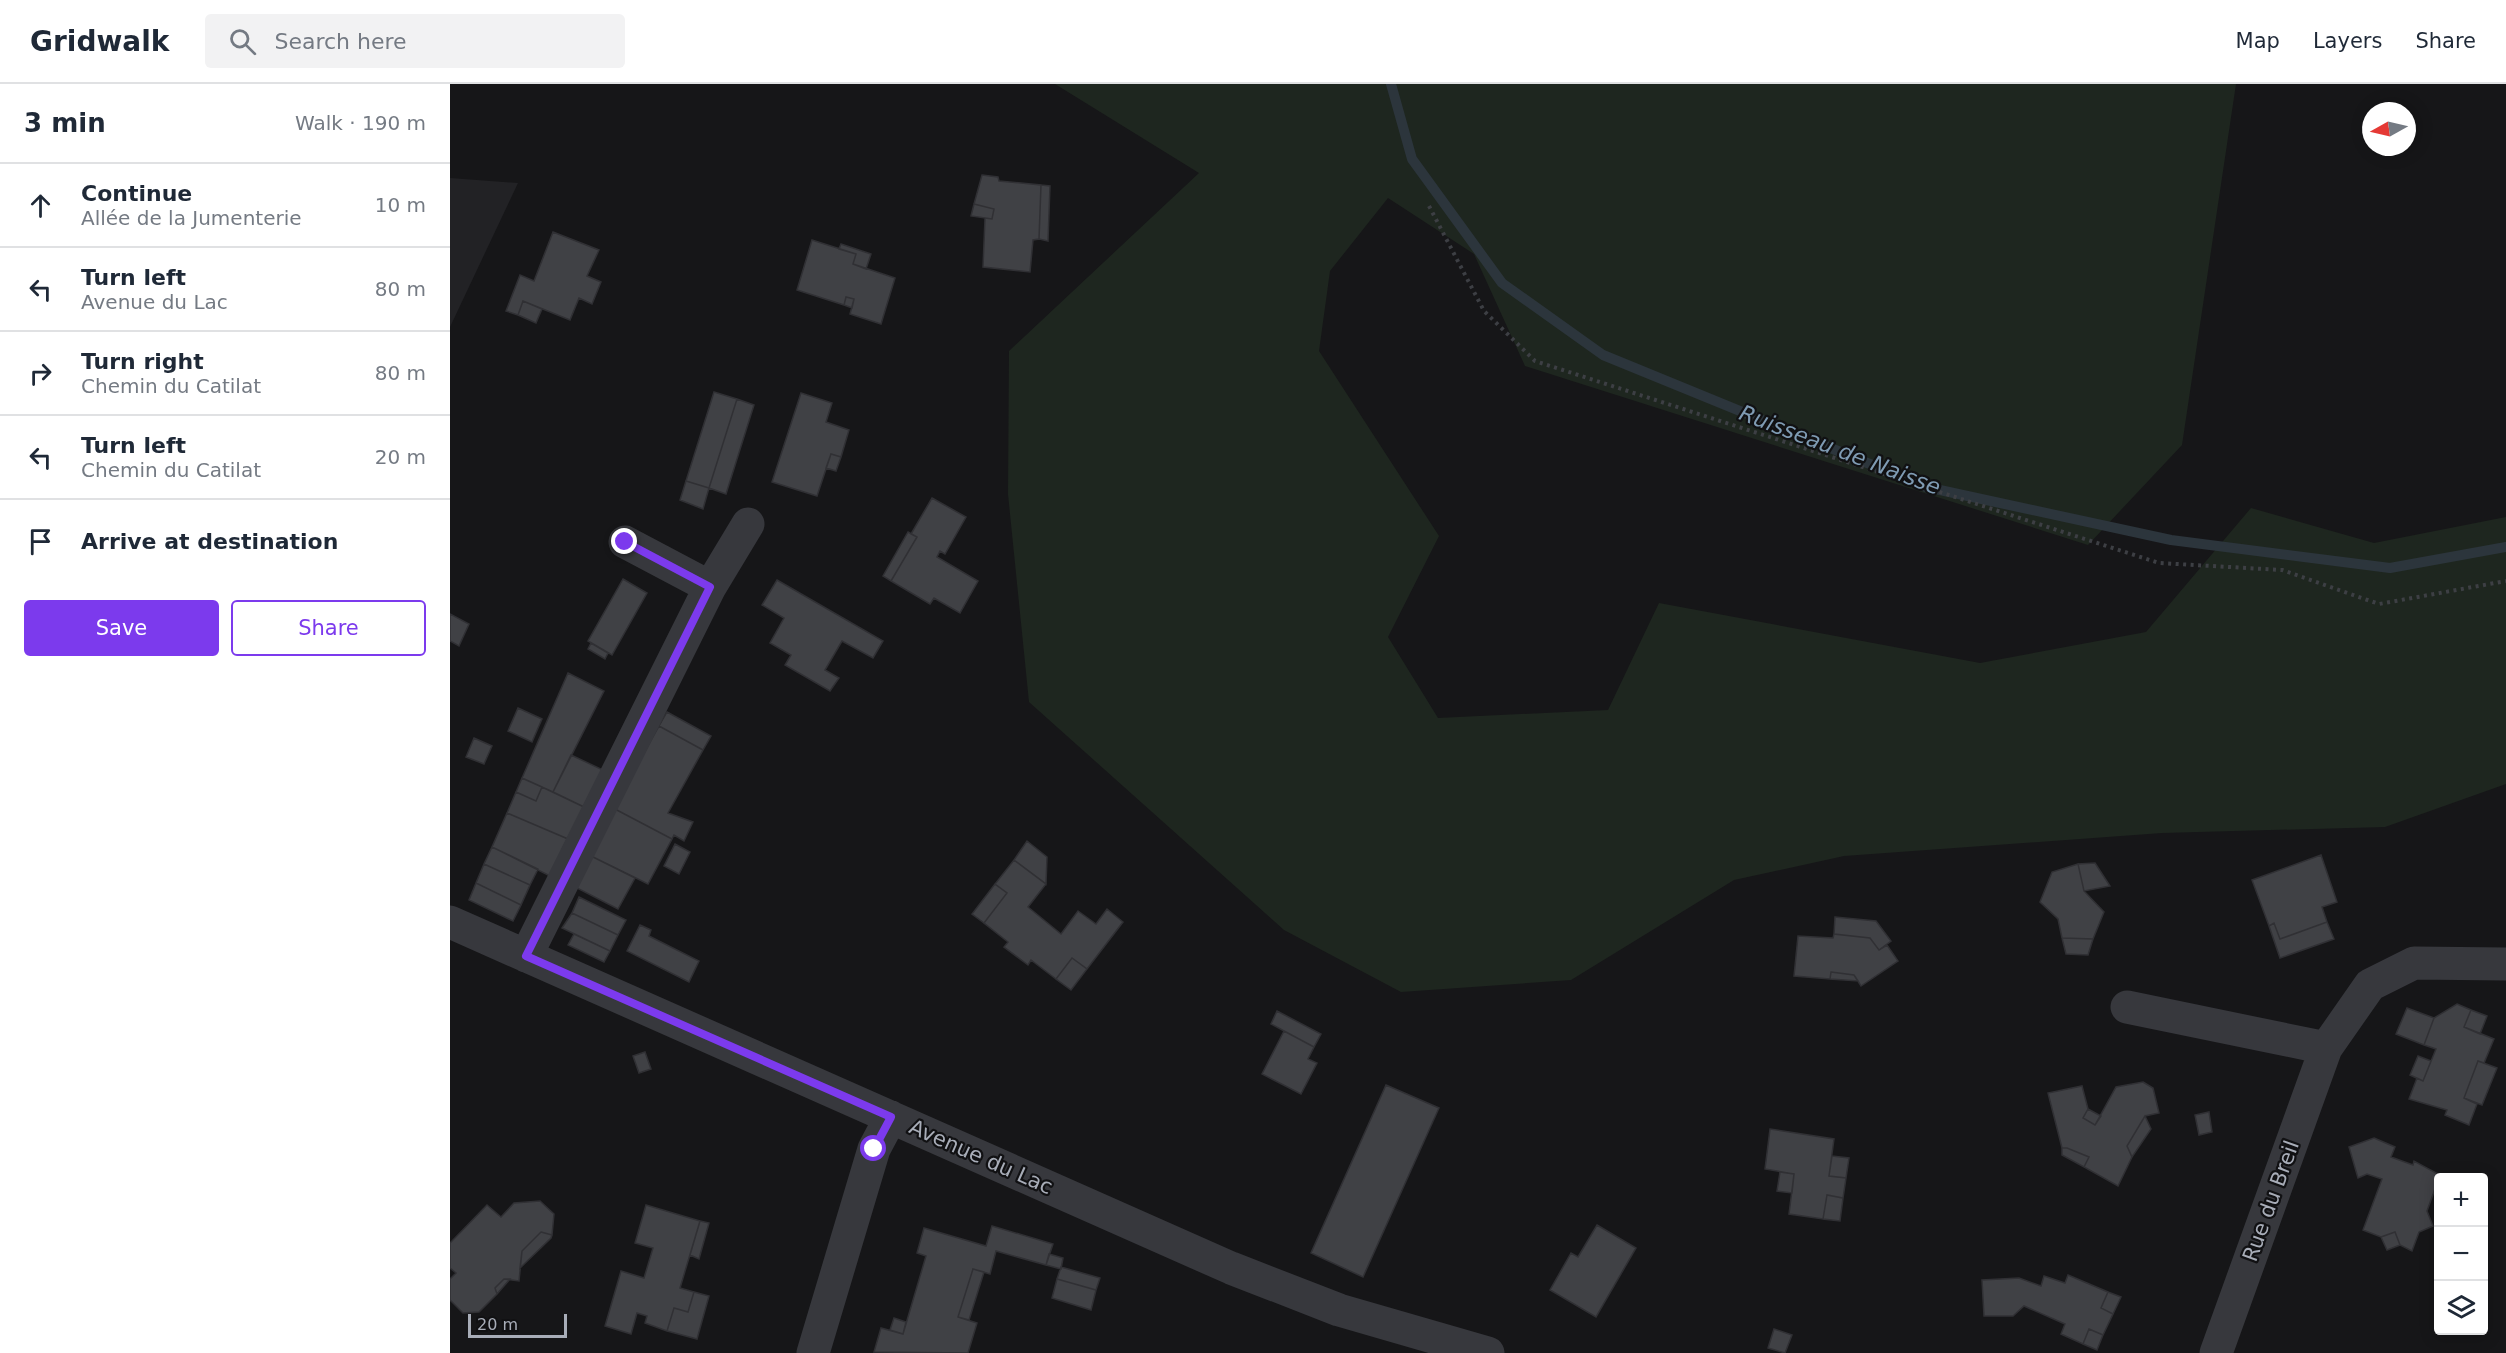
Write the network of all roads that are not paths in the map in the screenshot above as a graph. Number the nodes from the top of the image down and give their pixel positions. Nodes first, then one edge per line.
1 (748, 524) dead end
2 (625, 542) dead end
3 (710, 587) junction
4 (450, 922) edge
5 (526, 956) junction
6 (2506, 964) edge
7 (2127, 1007) dead end
8 (2326, 1048) junction
9 (891, 1117) junction
10 (813, 1353) edge
11 (1488, 1353) edge
12 (2216, 1353) edge

1 - 3 street
2 - 3 street
3 - 5 street
4 - 5 street, Avenue du Lac
5 - 9 street, Avenue du Lac
6 - 8 street, Rue du Breil
7 - 8 street
8 - 12 street, Rue du Breil
9 - 10 street
9 - 11 street, Avenue du Lac

